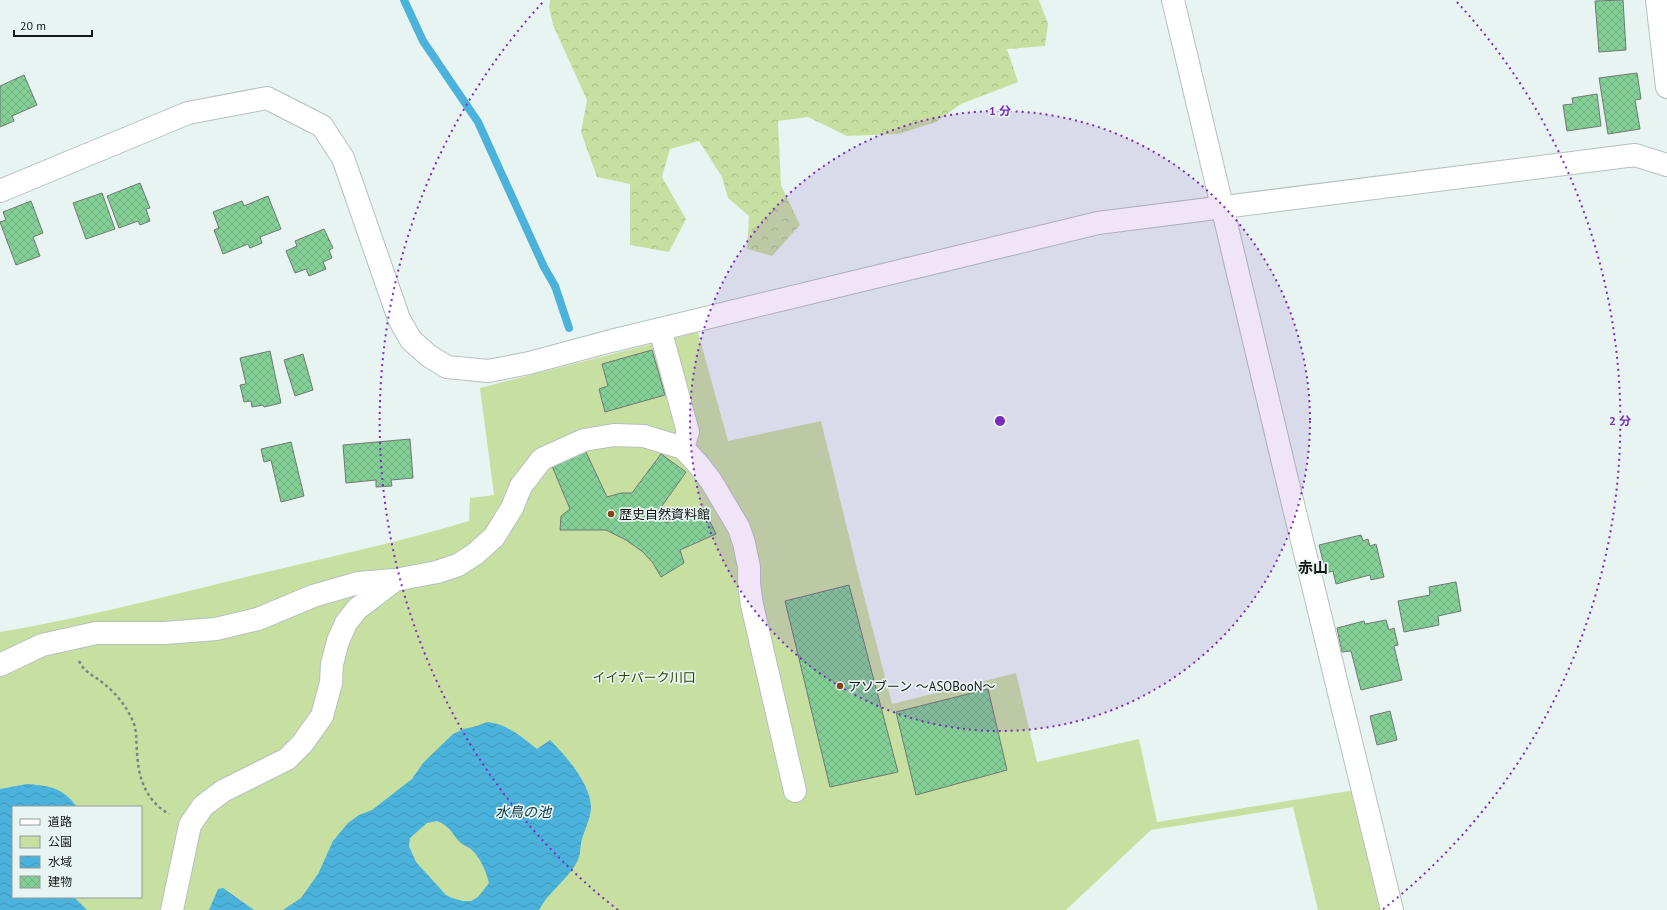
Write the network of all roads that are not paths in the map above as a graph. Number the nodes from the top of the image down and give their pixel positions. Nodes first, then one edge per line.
1 (1173, 0) edge
2 (1657, 0) edge
3 (1667, 87) edge
4 (1667, 165) edge
5 (0, 191) edge
6 (1223, 208) junction
7 (660, 329) junction
8 (683, 448) junction
9 (395, 580) junction
10 (0, 665) edge
11 (796, 791) dead end
12 (172, 910) edge
13 (1392, 910) edge

1 - 6 street
2 - 3 street
4 - 6 street
5 - 7 street
6 - 7 street
6 - 13 street
7 - 8 street
8 - 9 street
8 - 11 street
9 - 10 street
9 - 12 street

